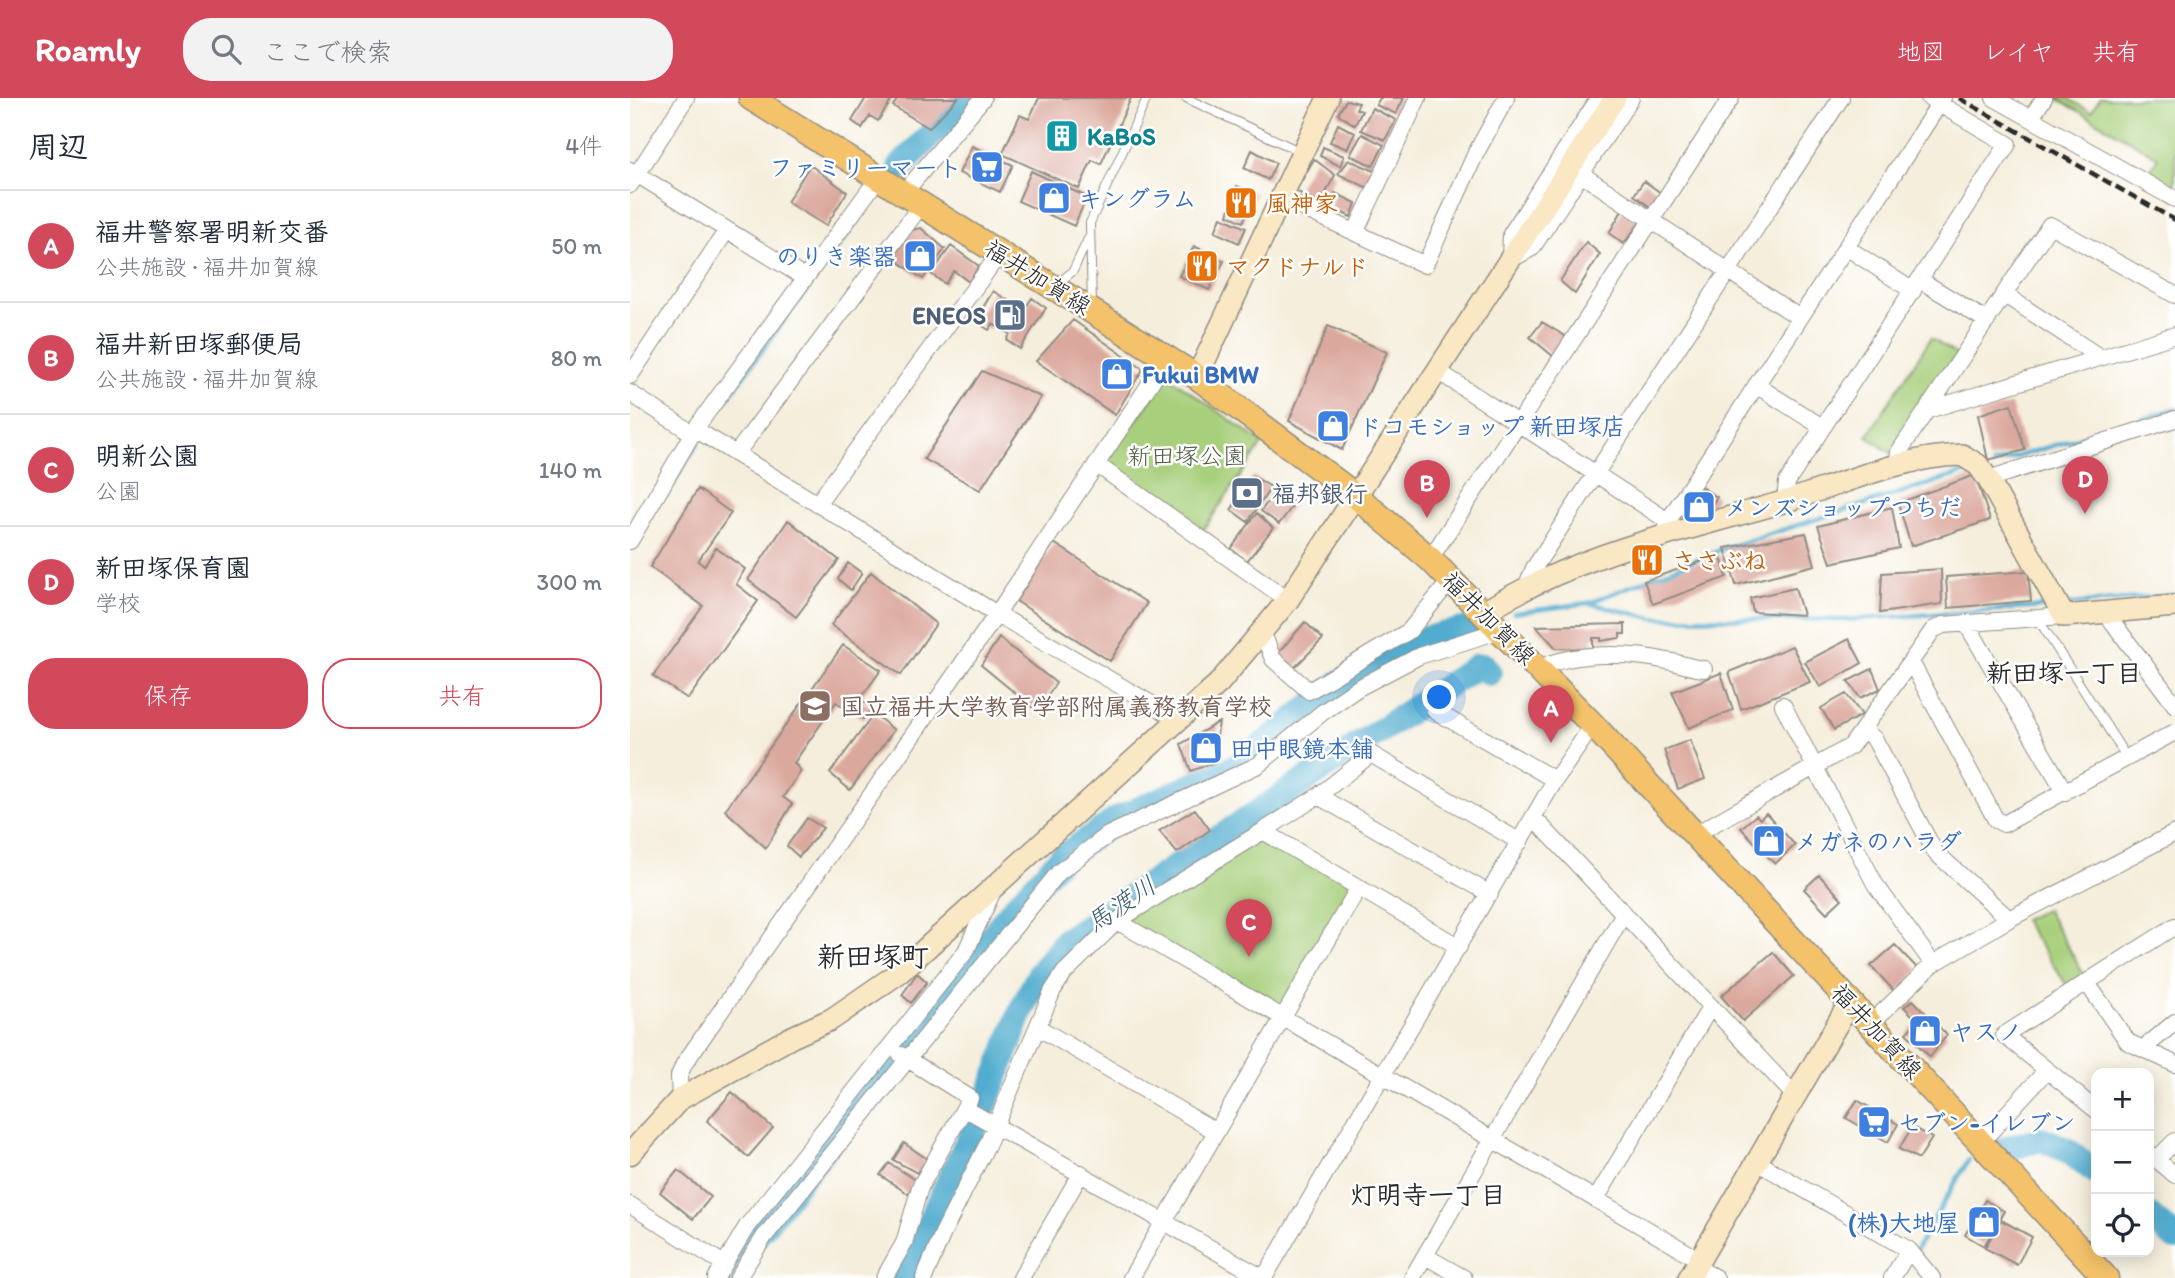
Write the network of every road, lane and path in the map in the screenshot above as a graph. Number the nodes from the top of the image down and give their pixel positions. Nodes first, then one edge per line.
1 (686, 98) edge
2 (751, 98) edge
3 (983, 98) edge
4 (1147, 98) edge
5 (1186, 98) edge
6 (1328, 98) edge
7 (1418, 98) edge
8 (1506, 98) edge
9 (1600, 98) edge
10 (1615, 98) edge
11 (1631, 98) edge
12 (1731, 98) edge
13 (1841, 98) edge
14 (1994, 98) edge
15 (2044, 98) edge
16 (1937, 100) edge
17 (2031, 118) junction
18 (1303, 153) junction
19 (1581, 174) junction
20 (632, 177) edge
21 (879, 177) junction
22 (913, 198) junction
23 (1281, 198) junction
24 (2175, 200) edge
25 (1651, 219) junction
26 (727, 230) junction
27 (1355, 233) junction
28 (1090, 234) junction
29 (1846, 247) junction
30 (1000, 253) junction
31 (1510, 260) junction
32 (1728, 271) junction
33 (805, 278) junction
34 (1917, 285) junction
35 (1054, 287) junction
36 (2005, 295) junction
37 (2175, 295) edge
38 (1092, 311) junction
39 (1800, 318) junction
40 (1987, 321) junction
41 (2175, 335) edge
42 (2098, 356) junction
43 (1167, 358) junction
44 (1436, 370) junction
45 (630, 376) edge
46 (1197, 377) junction
47 (1756, 385) junction
48 (630, 393) edge
49 (1928, 410) junction
50 (2175, 419) edge
51 (1517, 424) junction
52 (1822, 427) junction
53 (694, 431) junction
54 (736, 454) junction
55 (1097, 464) junction
56 (1897, 467) junction
57 (1595, 474) junction
58 (1988, 479) junction
59 (1356, 496) junction
60 (1785, 501) junction
61 (817, 504) junction
62 (1667, 528) junction
63 (631, 539) edge
64 (1430, 559) junction
65 (1451, 580) junction
66 (1527, 585) junction
67 (1289, 600) junction
68 (2175, 606) edge
69 (2105, 612) junction
70 (997, 614) junction
71 (2064, 616) junction
72 (2036, 617) junction
73 (1492, 621) junction
74 (1966, 623) junction
75 (1263, 633) junction
76 (1911, 662) junction
77 (1539, 668) junction
78 (1704, 669) dead end
79 (1783, 705) dead end
80 (2175, 705) edge
81 (1435, 710) dead end
82 (1179, 720) junction
83 (1597, 729) junction
84 (1864, 730) junction
85 (2175, 732) edge
86 (2127, 758) junction
87 (1815, 766) junction
88 (1555, 780) junction
89 (2065, 792) junction
90 (1318, 796) junction
91 (1534, 818) junction
92 (1264, 831) junction
93 (2175, 832) edge
94 (1694, 835) junction
95 (1520, 842) junction
96 (994, 887) junction
97 (1359, 887) junction
98 (1490, 894) junction
99 (1624, 913) junction
100 (2009, 919) junction
101 (1117, 921) junction
102 (2175, 926) edge
103 (1459, 947) junction
104 (1933, 964) junction
105 (2087, 983) junction
106 (1850, 1002) junction
107 (1711, 1006) junction
108 (1283, 1017) junction
109 (2175, 1022) edge
110 (1870, 1024) junction
111 (1039, 1028) junction
112 (891, 1047) junction
113 (2143, 1049) junction
114 (909, 1061) junction
115 (2175, 1064) edge
116 (2047, 1070) junction
117 (1384, 1076) junction
118 (1795, 1096) junction
119 (680, 1099) junction
120 (2091, 1106) edge
121 (966, 1110) junction
122 (995, 1124) junction
123 (1215, 1131) junction
124 (1493, 1140) junction
125 (2175, 1141) edge
126 (1981, 1143) junction
127 (630, 1154) edge
128 (2154, 1156) edge
129 (2154, 1158) edge
130 (1757, 1162) junction
131 (1082, 1173) junction
132 (2175, 1175) edge
133 (1595, 1199) junction
134 (630, 1205) edge
135 (1164, 1221) junction
136 (1909, 1250) junction
137 (1425, 1256) junction
138 (1695, 1268) edge
139 (720, 1271) edge
140 (738, 1278) edge
141 (884, 1278) edge
142 (924, 1278) edge
143 (1021, 1278) edge
144 (1131, 1278) edge
145 (1264, 1278) edge
146 (1412, 1278) edge
147 (1464, 1278) edge
148 (1716, 1278) edge
149 (1892, 1278) edge
150 (1932, 1278) edge
151 (2105, 1278) edge

1 - 20 street
2 - 21 main road, 福井加賀線
3 - 22 street
4 - 28 lane
5 - 18 lane
6 - 18 street
7 - 27 street
8 - 27 street
9 - 31 street
10 - 31 street
11 - 19 street
12 - 25 street
13 - 32 street
14 - 17 street
15 - 17 street
16 - 29 street
16 - 34 street
17 - 24 street
18 - 23 street
19 - 25 street
19 - 31 street
20 - 26 street
21 - 22 main road, 福井加賀線
21 - 33 street
22 - 30 main road, 福井加賀線
22 - 54 street
23 - 27 street
23 - 46 street
25 - 32 street
25 - 51 street
26 - 33 street
26 - 45 street
28 - 35 lane
28 - 38 lane
29 - 34 street
29 - 39 street
30 - 35 main road, 福井加賀線
30 - 61 street
31 - 44 street
32 - 39 street
32 - 57 street
33 - 53 street
34 - 40 street
34 - 52 street
35 - 38 main road, 福井加賀線
36 - 37 street
36 - 40 street
36 - 42 street
38 - 43 main road, 福井加賀線
39 - 47 street
40 - 49 street
41 - 42 street
42 - 49 street
43 - 46 main road, 福井加賀線
43 - 55 street
44 - 51 street
44 - 59 street
46 - 59 main road, 福井加賀線
47 - 52 street
47 - 62 street
48 - 53 street
49 - 56 street
50 - 58 street
51 - 57 street
51 - 64 street
52 - 60 street
53 - 54 street
53 - 63 street
54 - 61 street
55 - 67 street
55 - 70 street
56 - 58 street
56 - 60 street
57 - 62 street
57 - 66 street
58 - 71 street
59 - 64 main road, 福井加賀線
59 - 67 street
60 - 62 street
61 - 70 street
62 - 66 street
64 - 65 main road, 福井加賀線
65 - 73 main road, 福井加賀線
65 - 75 street
66 - 73 street
67 - 75 street
68 - 69 street
69 - 71 street
69 - 80 street
70 - 82 street
70 - 119 street
71 - 72 street
72 - 74 street
72 - 86 lane
73 - 77 main road, 福井加賀線
73 - 114 street
74 - 76 street
74 - 89 street
75 - 82 street
76 - 84 street
76 - 89 street
77 - 78 street
77 - 83 main road, 福井加賀線
79 - 87 street
81 - 88 street
82 - 96 street
83 - 88 street
83 - 94 main road, 福井加賀線
84 - 87 street
84 - 100 street
85 - 86 street
86 - 89 street
87 - 94 street
87 - 104 street
88 - 91 street
90 - 92 street
90 - 95 street
90 - 98 street
91 - 95 street
91 - 99 street
92 - 97 street
92 - 101 street
93 - 100 street
94 - 106 main road, 福井加賀線
95 - 98 street
96 - 112 street
96 - 119 street
97 - 103 street
97 - 108 street
98 - 103 street
99 - 107 street
99 - 124 street
100 - 104 street
101 - 108 street
101 - 111 street
102 - 105 street
103 - 117 street
104 - 110 street
105 - 113 street
105 - 116 street
106 - 110 main road, 福井加賀線
106 - 118 street
107 - 118 street
107 - 133 street
108 - 117 street
108 - 123 street
109 - 113 street
110 - 126 main road, 福井加賀線
111 - 122 street
111 - 123 street
112 - 114 street
112 - 139 street
113 - 115 street
114 - 121 street
114 - 140 street
116 - 120 street
116 - 126 street
117 - 124 street
117 - 145 street
118 - 130 street
119 - 127 street
121 - 122 street
121 - 141 street
122 - 131 street
122 - 142 street
123 - 135 street
124 - 133 street
124 - 137 street
125 - 128 street
126 - 151 main road, 福井加賀線
129 - 132 street
130 - 136 street
130 - 138 street
131 - 135 street
131 - 143 street
133 - 138 street
134 - 139 street
135 - 144 street
135 - 145 street
136 - 149 street
136 - 150 street
137 - 146 street
137 - 147 street
138 - 148 street

